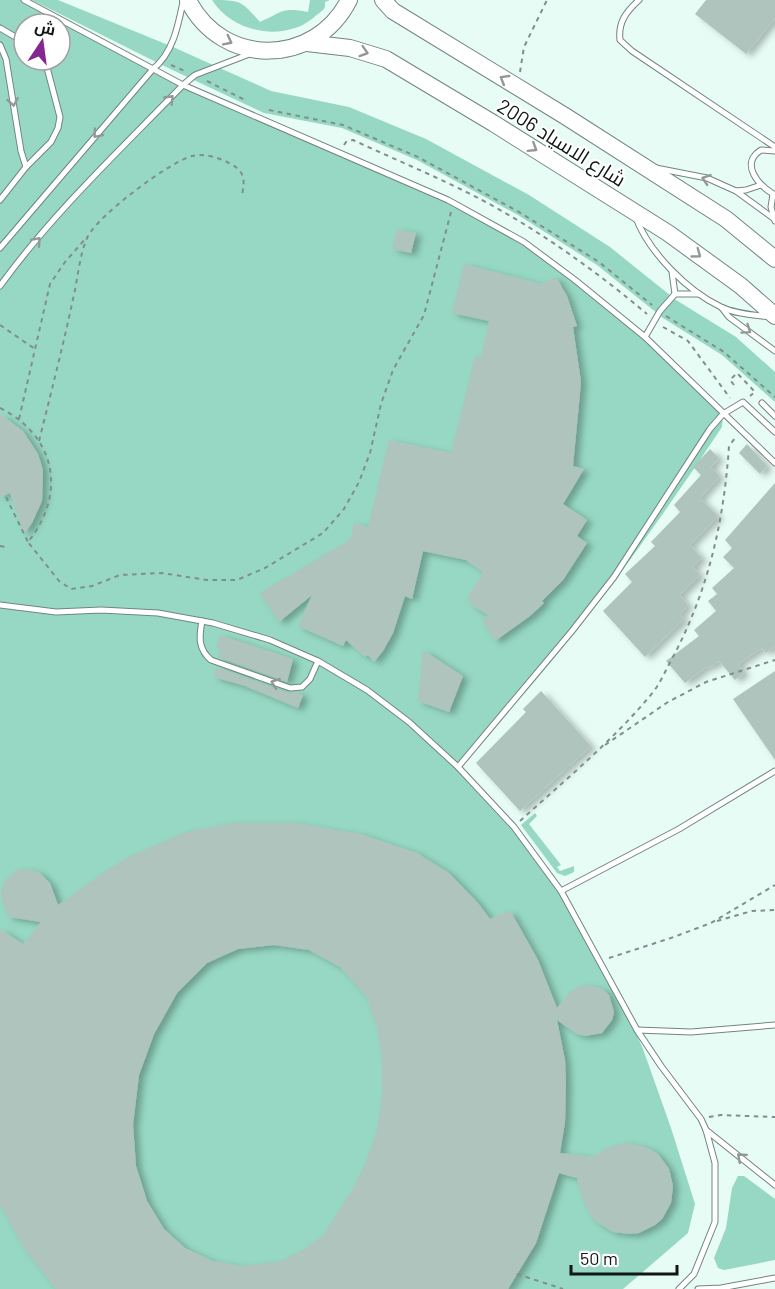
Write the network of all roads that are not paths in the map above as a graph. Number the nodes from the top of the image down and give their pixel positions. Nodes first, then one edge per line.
1 (24, 0) edge
2 (186, 0) edge
3 (349, 0) edge
4 (382, 0) edge
5 (639, 0) edge
6 (307, 42) junction
7 (0, 45) edge
8 (260, 51) junction
9 (153, 69) junction
10 (48, 72) edge
11 (183, 85) junction
12 (775, 149) edge
13 (642, 166) junction
14 (26, 167) junction
15 (760, 185) junction
16 (736, 191) junction
17 (774, 195) edge
18 (0, 200) edge
19 (633, 211) junction
20 (774, 219) edge
21 (0, 248) edge
22 (775, 260) edge
23 (672, 271) junction
24 (0, 286) edge
25 (675, 294) junction
26 (701, 294) junction
27 (721, 307) junction
28 (775, 317) edge
29 (645, 336) junction
30 (775, 351) edge
31 (762, 403) dead end
32 (723, 414) junction
33 (775, 416) edge
34 (775, 432) edge
35 (775, 463) edge
36 (0, 606) edge
37 (202, 621) junction
38 (318, 662) junction
39 (458, 766) junction
40 (775, 771) edge
41 (561, 891) junction
42 (775, 1025) edge
43 (637, 1030) junction
44 (706, 1130) junction
45 (775, 1185) edge
46 (775, 1278) edge
47 (679, 1289) edge
48 (698, 1289) edge

1 - 9 lane
2 -> 8 main road
2 - 9 lane
3 - 6 main road
13 -> 4 main road, شارع الاسياد 2006
5 - 12 lane
6 - 8 main road
6 -> 19 main road, شارع الاسياد 2006
7 -> 14 lane
8 - 11 lane
9 - 11 lane
9 -> 21 lane
10 - 14 lane
24 -> 11 lane
11 - 29 lane
12 - 15 lane
16 -> 13 lane
13 - 22 main road, شارع الاسياد 2006
14 - 18 lane
15 - 16 lane
15 - 17 lane
16 - 20 lane
17 - 20 lane
19 - 23 lane
19 -> 28 main road, شارع الاسياد 2006
23 - 25 lane
23 - 26 lane
25 - 26 lane
25 - 29 lane
26 - 27 lane
27 - 28 lane
27 -> 30 lane
29 - 32 lane
31 - 33 lane
32 - 34 lane
32 - 35 lane
32 - 39 lane
36 - 37 lane
37 - 38 lane
38 -> 37 lane
38 - 39 lane
39 - 41 lane
40 - 41 lane
41 - 43 lane
42 - 43 lane
43 - 44 lane
45 -> 44 lane
44 - 47 lane
46 - 48 lane

